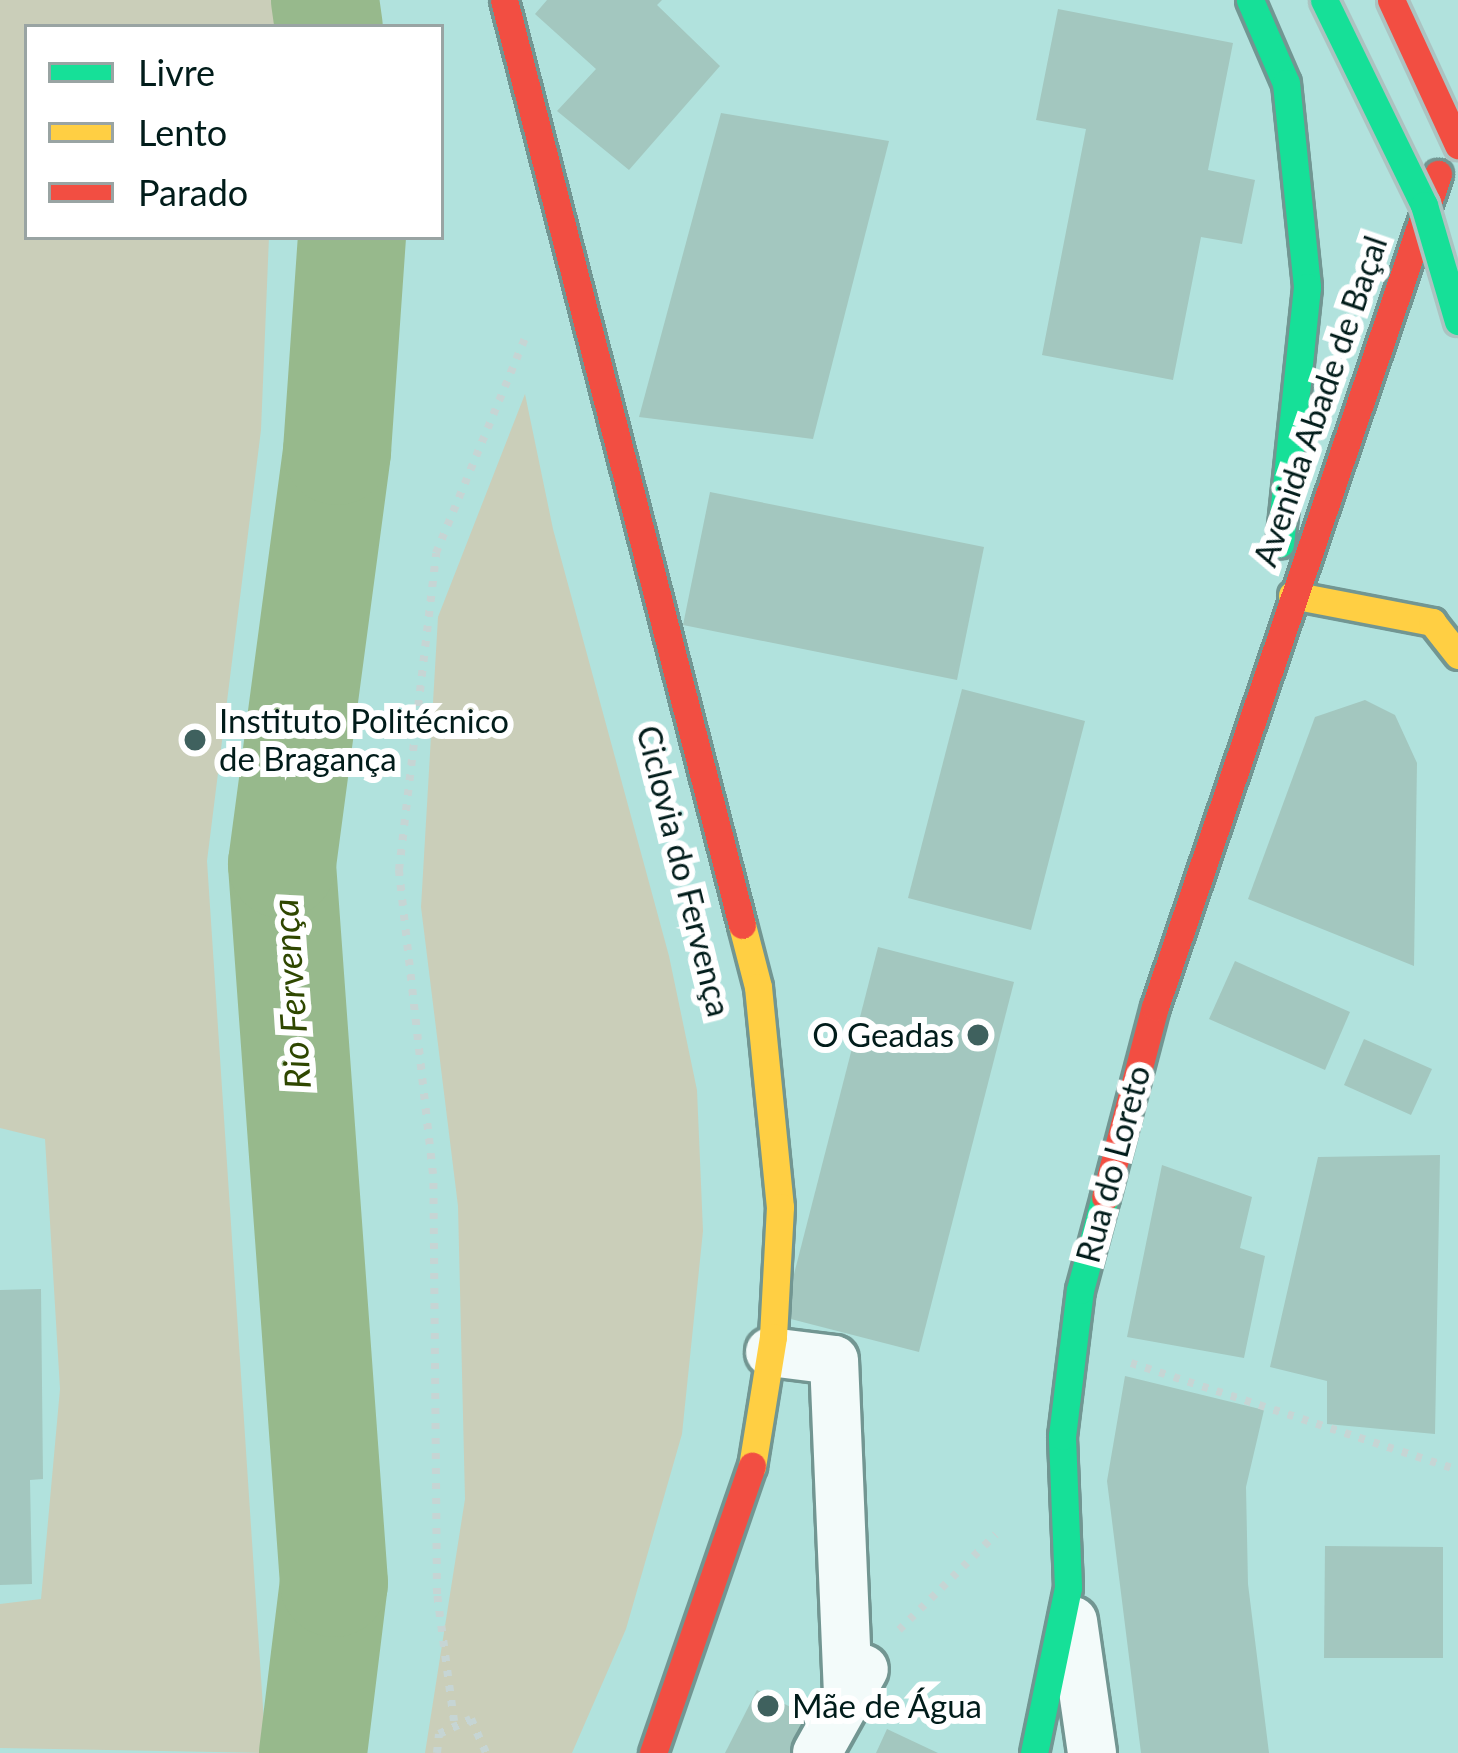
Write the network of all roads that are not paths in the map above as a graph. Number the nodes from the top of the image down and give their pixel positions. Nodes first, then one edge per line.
1 (504, 0) edge
2 (1250, 0) edge
3 (1324, 0) edge
4 (1391, 0) edge
5 (1458, 124) edge
6 (1458, 146) edge
7 (1458, 227) edge
8 (1458, 321) edge
9 (1292, 595) junction
10 (1458, 655) edge
11 (770, 1352) junction
12 (1068, 1587) junction
13 (653, 1753) edge
14 (817, 1753) edge
15 (1034, 1753) edge
16 (1092, 1753) edge

1 - 11 main road
2 - 9 main road
3 - 8 main road, bridge
4 - 6 main road, bridge
5 - 9 main road, Avenida Abade de Baçal
7 - 9 main road, Avenida Abade de Baçal
9 - 10 main road
9 - 12 main road, Rua do Loreto
11 - 13 main road
11 - 14 street
12 - 15 main road
12 - 16 street, Rua do Loreto

